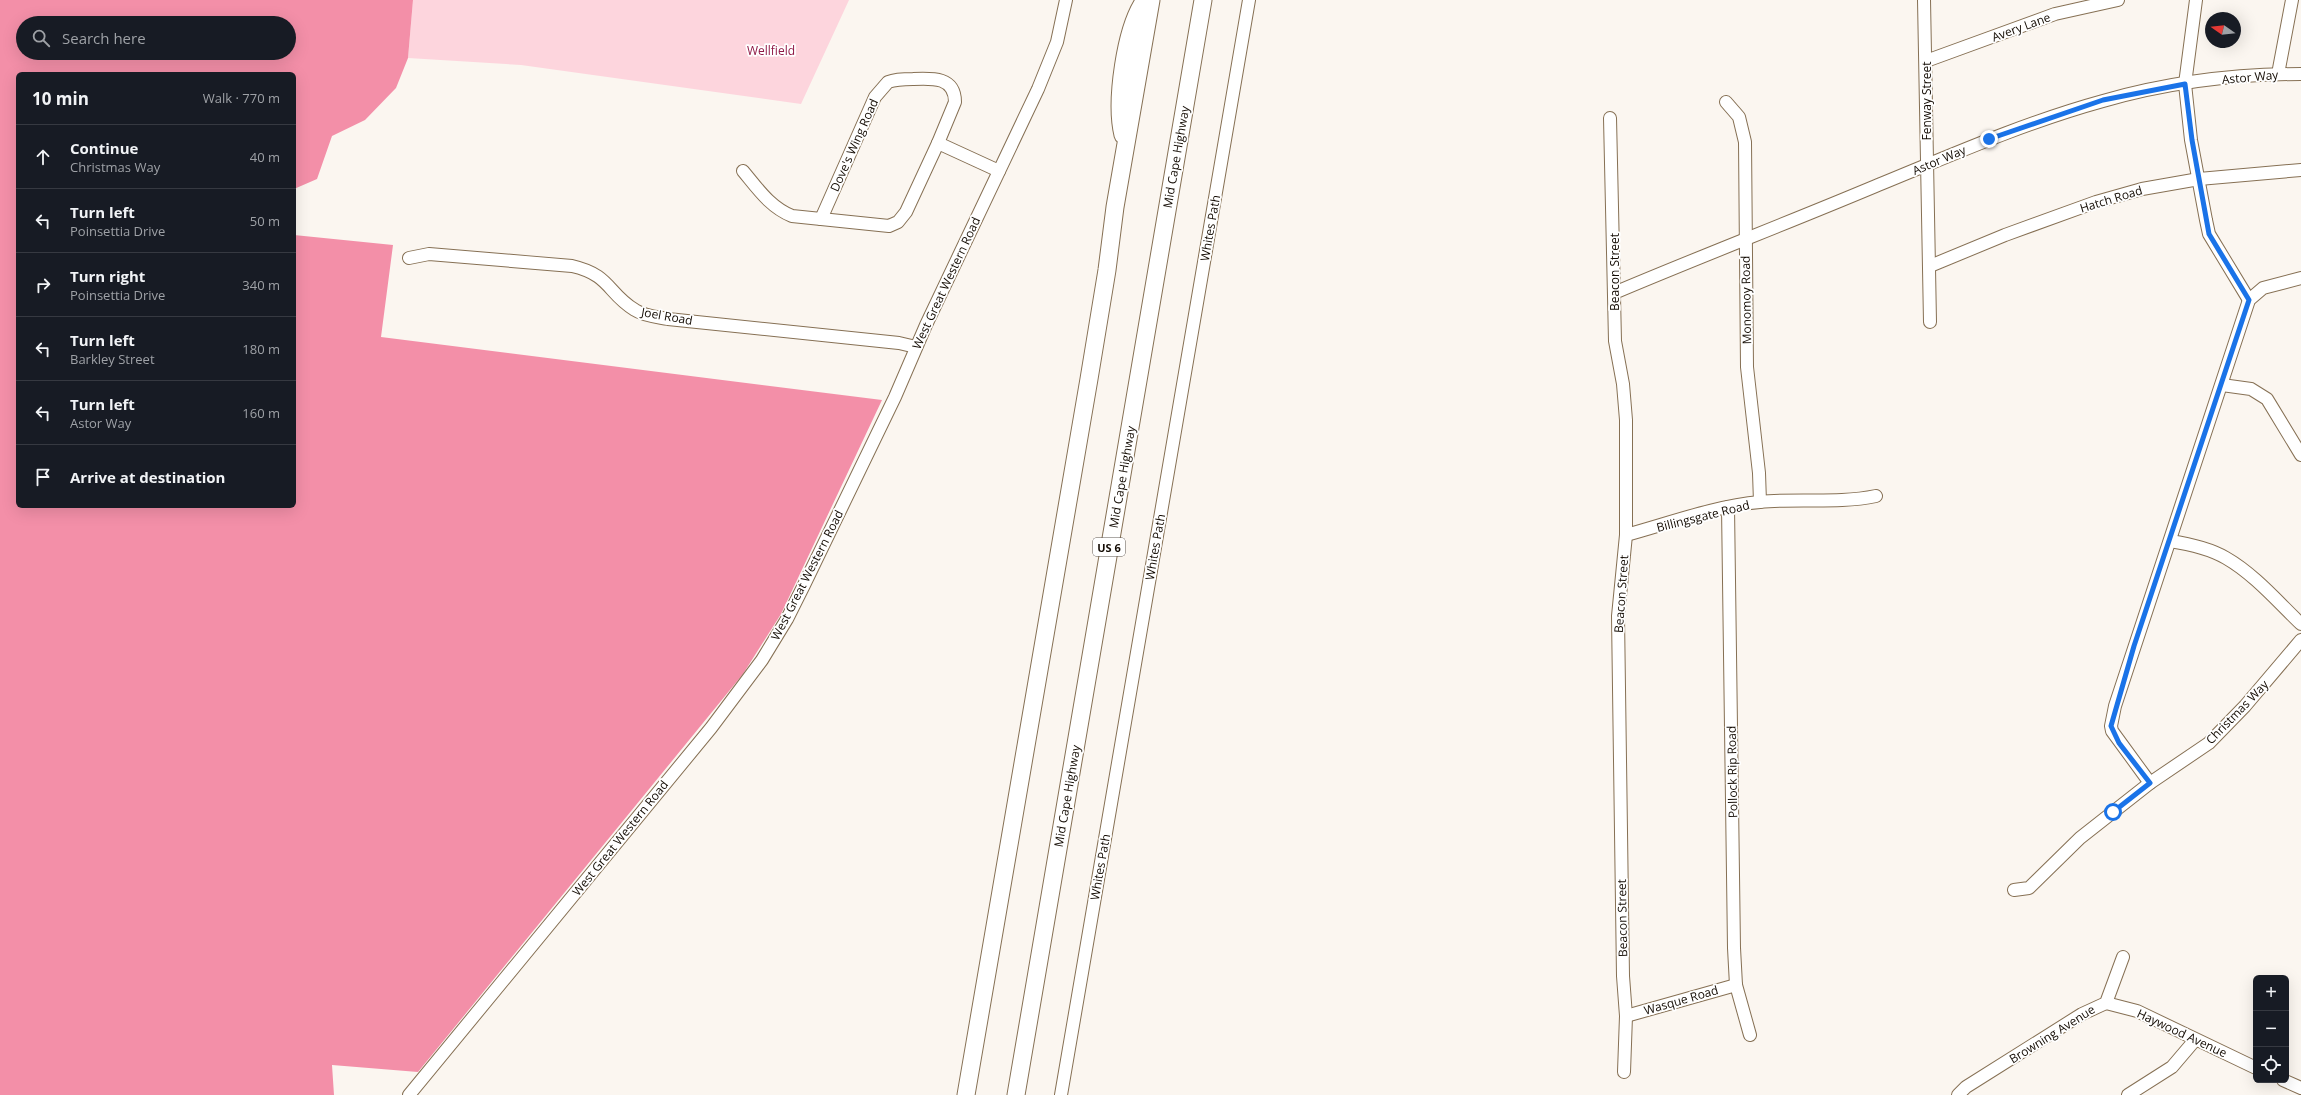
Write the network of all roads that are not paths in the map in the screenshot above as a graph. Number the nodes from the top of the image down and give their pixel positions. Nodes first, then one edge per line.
1 (1066, 0) edge
2 (1145, 0) edge
3 (1151, 0) edge
4 (1203, 0) edge
5 (1248, 0) edge
6 (1924, 0) edge
7 (2118, 0) edge
8 (2196, 0) edge
9 (2292, 0) edge
10 (1926, 61) junction
11 (2278, 74) junction
12 (2301, 74) edge
13 (2185, 84) junction
14 (1726, 102) dead end
15 (1610, 118) dead end
16 (938, 143) junction
17 (1125, 146) junction
18 (1927, 165) junction
19 (2301, 170) edge
20 (743, 171) dead end
21 (999, 171) junction
22 (2199, 179) junction
23 (821, 219) junction
24 (1745, 238) junction
25 (409, 258) dead end
26 (1930, 266) junction
27 (2301, 278) edge
28 (1614, 293) junction
29 (2249, 300) junction
30 (1930, 322) dead end
31 (916, 347) junction
32 (2222, 386) junction
33 (2301, 455) edge
34 (1876, 496) dead end
35 (1760, 502) junction
36 (1728, 507) junction
37 (1626, 535) junction
38 (2170, 541) junction
39 (2301, 624) edge
40 (2301, 640) edge
41 (2150, 783) junction
42 (2014, 890) dead end
43 (2123, 957) dead end
44 (1736, 985) junction
45 (2106, 1003) junction
46 (1626, 1016) junction
47 (1750, 1035) dead end
48 (2195, 1040) junction
49 (2253, 1067) edge
50 (1624, 1072) dead end
51 (2289, 1083) edge
52 (2301, 1088) edge
53 (410, 1095) edge
54 (966, 1095) edge
55 (1016, 1095) edge
56 (1061, 1095) edge
57 (1958, 1095) edge
58 (2128, 1095) edge

1 - 21 street, West Great Western Road
2 - 17 highway
3 - 17 highway
4 - 55 highway, Mid Cape Highway / US 6
5 - 56 street, Whites Path
6 - 10 street, Fenway Street
7 - 10 street, Avery Lane
8 - 13 street
9 - 11 street
10 - 18 street, Fenway Street
11 - 12 street, Astor Way
11 - 13 street, Astor Way
13 - 18 street, Astor Way
13 - 22 street
14 - 24 street, Monomoy Road
15 - 28 street, Beacon Street
16 - 21 street
16 - 23 street
16 - 23 street, Dove's Wing Road
17 - 54 highway
18 - 24 street, Astor Way
18 - 26 street, Fenway Street
19 - 22 street, Hatch Road
20 - 23 street
21 - 31 street, West Great Western Road
22 - 26 street, Hatch Road
22 - 29 street
24 - 28 street, Astor Way
24 - 35 street, Monomoy Road
25 - 31 street, Joel Road
26 - 30 street, Fenway Street
27 - 29 street
28 - 37 street, Beacon Street
29 - 32 street
31 - 53 street, West Great Western Road
32 - 33 street
32 - 38 street
34 - 35 street, Billingsgate Road
35 - 36 street, Billingsgate Road
36 - 37 street, Billingsgate Road
36 - 44 street, Pollock Rip Road
37 - 46 street, Beacon Street
38 - 39 street
38 - 41 street
40 - 41 street, Christmas Way
41 - 42 street, Christmas Way
43 - 45 street, Browning Avenue
44 - 46 street, Wasque Road
44 - 47 street, Pollock Rip Road
45 - 48 street, Haywood Avenue
45 - 57 street, Browning Avenue
46 - 50 street, Beacon Street
48 - 49 street, Haywood Avenue
48 - 58 street
51 - 52 street

